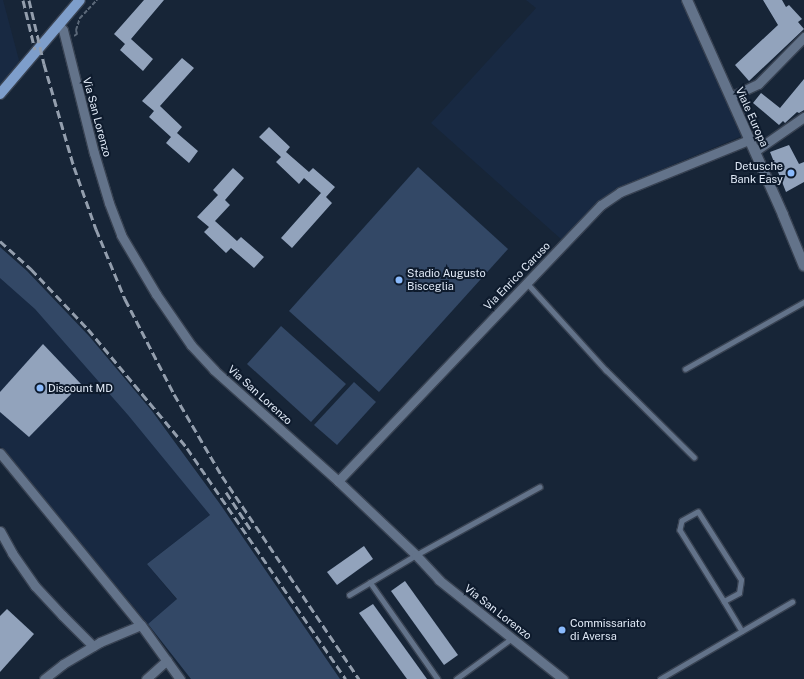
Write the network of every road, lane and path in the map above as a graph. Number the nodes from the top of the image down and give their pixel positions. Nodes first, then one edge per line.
1 (80, 0) edge
2 (97, 0) edge
3 (688, 0) edge
4 (55, 29) junction
5 (804, 37) edge
6 (66, 42) junction
7 (0, 94) edge
8 (730, 97) junction
9 (804, 117) edge
10 (749, 140) junction
11 (754, 151) junction
12 (804, 266) edge
13 (527, 283) junction
14 (804, 302) edge
15 (685, 369) dead end
16 (0, 453) edge
17 (694, 457) dead end
18 (338, 481) junction
19 (539, 487) dead end
20 (0, 531) edge
21 (416, 555) junction
22 (370, 582) junction
23 (349, 595) dead end
24 (724, 602) junction
25 (792, 602) dead end
26 (141, 625) junction
27 (742, 631) junction
28 (512, 638) junction
29 (93, 646) junction
30 (167, 660) junction
31 (44, 679) edge
32 (146, 679) edge
33 (180, 679) edge
34 (438, 679) edge
35 (456, 679) edge
36 (563, 679) edge
37 (660, 679) edge

1 - 4 main road
2 - 6 path
3 - 8 main road, Viale Europa
4 - 6 street
4 - 7 main road
5 - 8 street
6 - 18 street, Via San Lorenzo
8 - 10 main road, Viale Europa
9 - 11 street
10 - 11 main road, Viale Europa
10 - 13 street, Via Enrico Caruso
11 - 12 main road, Viale Europa
13 - 17 lane
13 - 18 street, Via Enrico Caruso
14 - 15 lane
16 - 26 street
18 - 21 street, Via San Lorenzo
19 - 21 lane
20 - 29 street
21 - 22 lane
21 - 28 street, Via San Lorenzo
22 - 23 lane
22 - 34 lane
24 - 24 lane
24 - 27 lane
25 - 27 lane
26 - 29 street
26 - 30 street
27 - 37 lane
28 - 35 lane
28 - 36 street, Via San Lorenzo
29 - 31 street
30 - 32 street
30 - 33 street

